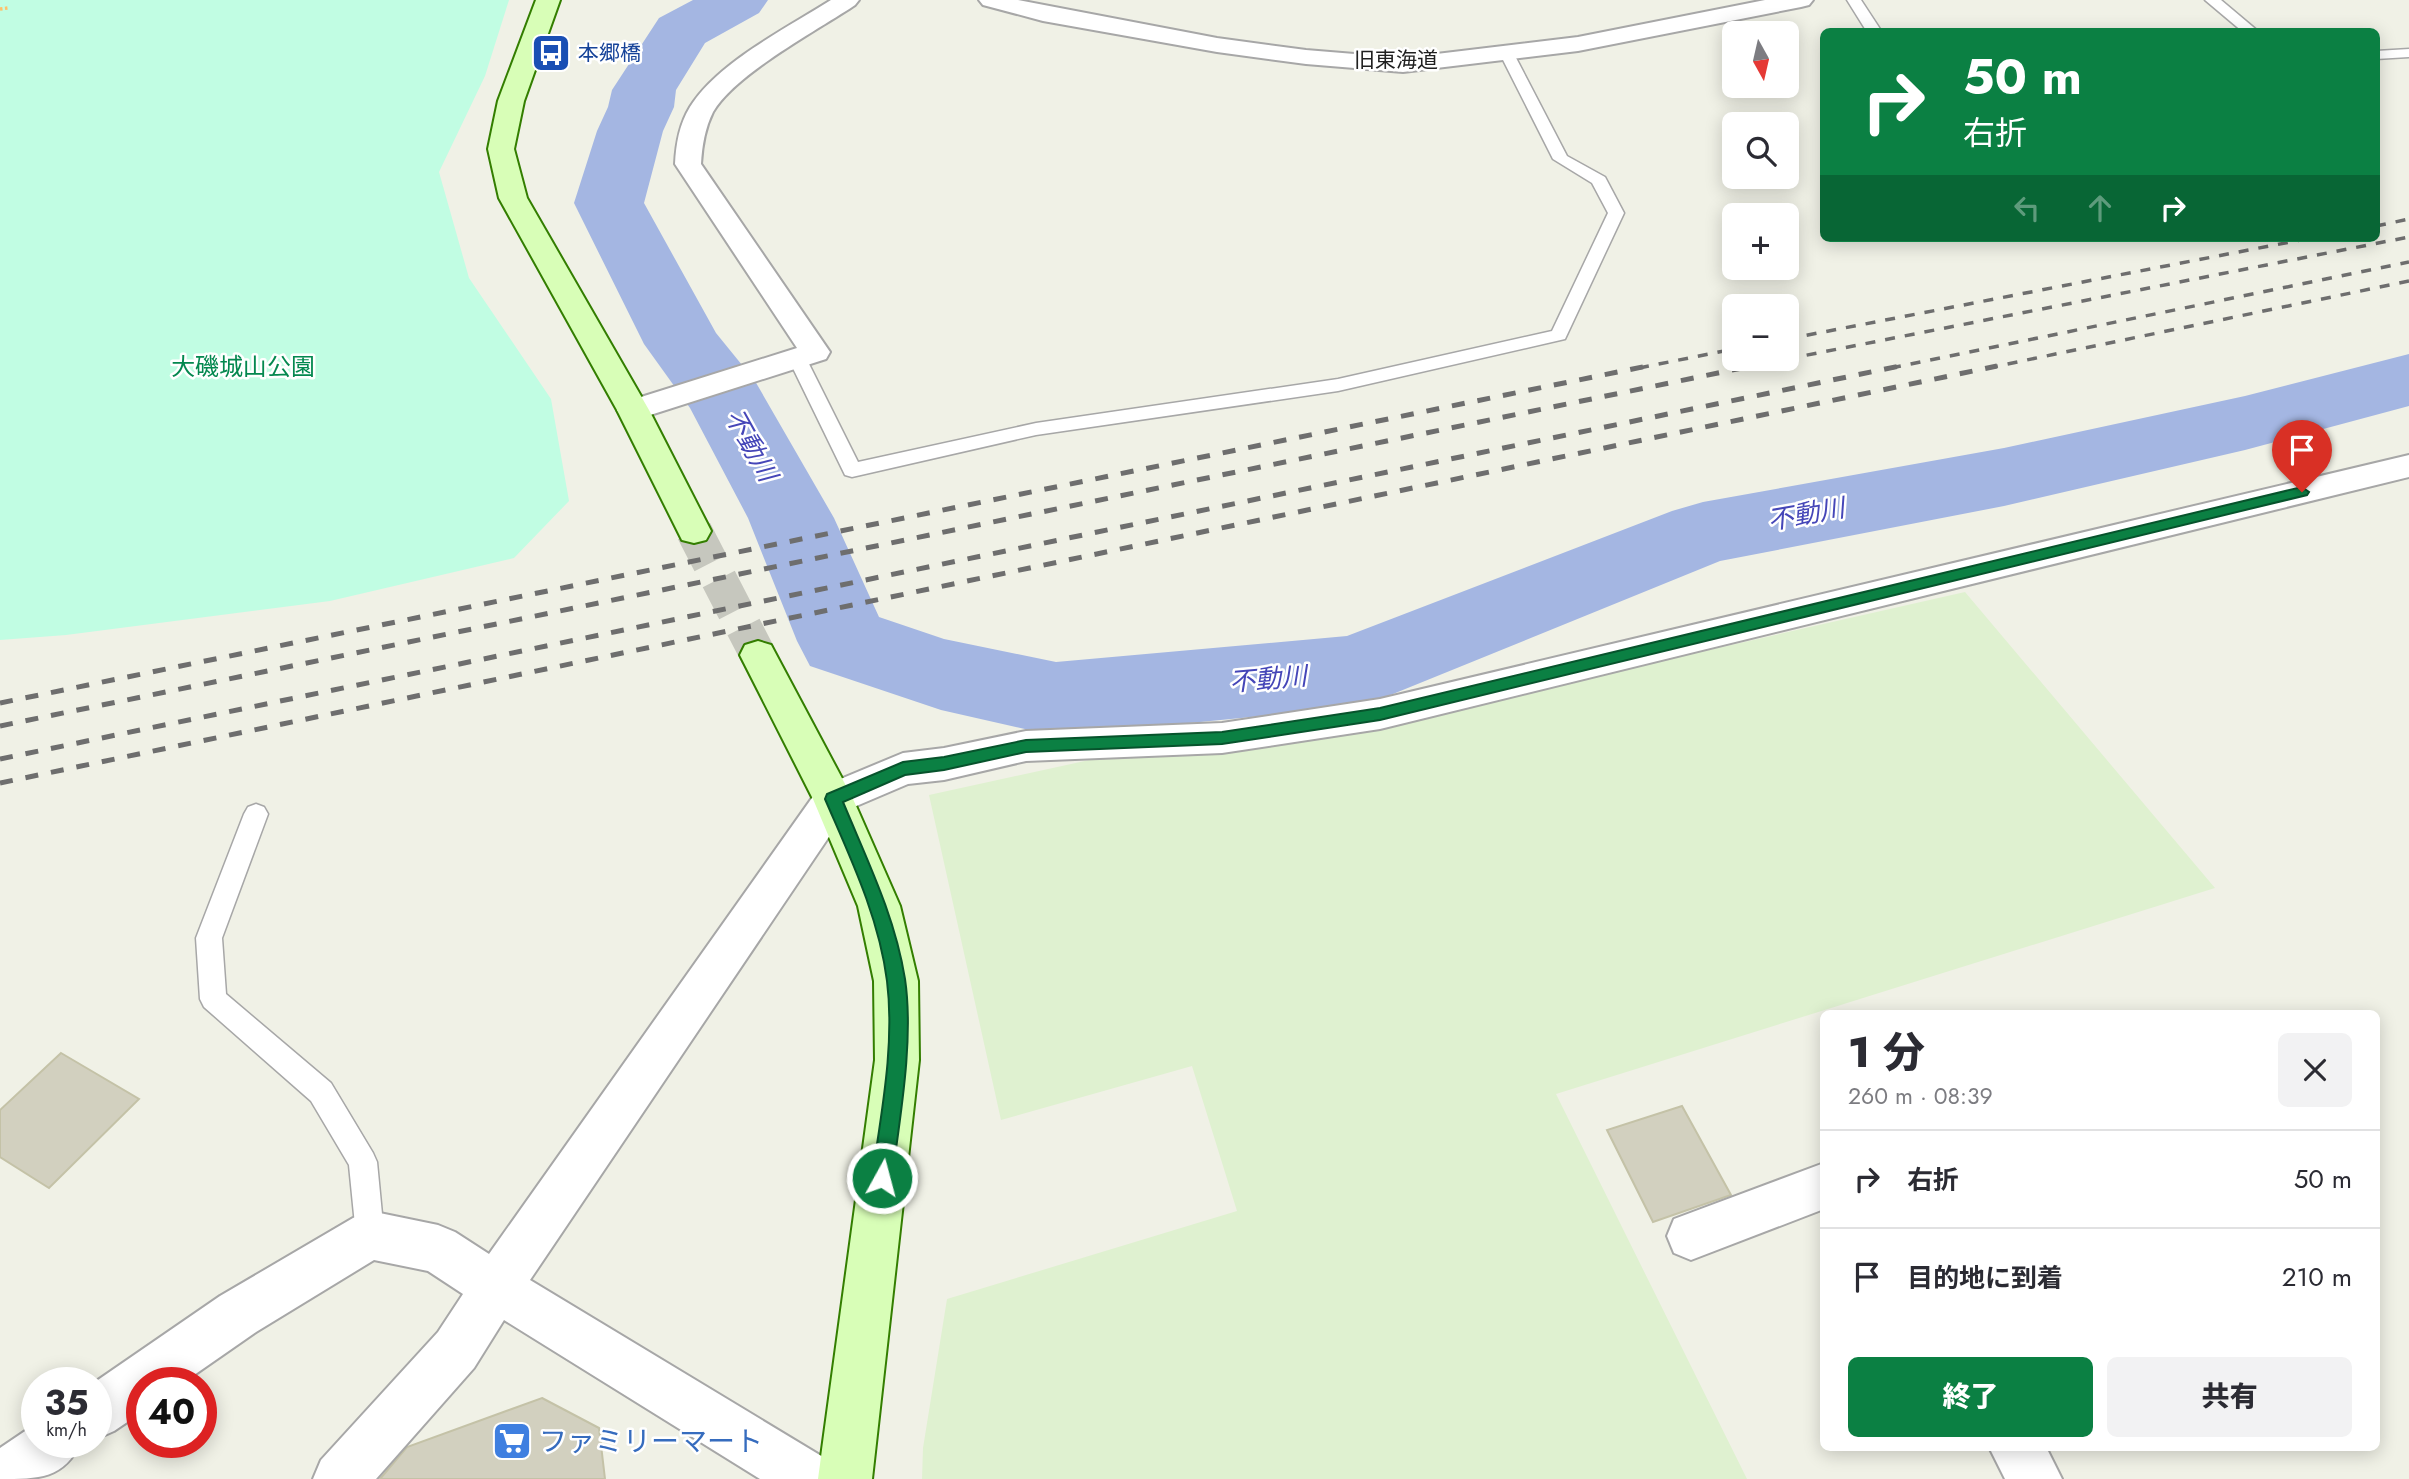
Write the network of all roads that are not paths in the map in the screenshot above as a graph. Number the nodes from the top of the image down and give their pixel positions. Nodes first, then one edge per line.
1 (548, 0) edge
2 (847, 0) edge
3 (991, 0) edge
4 (1801, 0) edge
5 (1854, 0) edge
6 (2212, 0) edge
7 (1664, 7) dead end
8 (1684, 22) junction
9 (1872, 28) edge
10 (2247, 28) edge
11 (2409, 53) edge
12 (1507, 54) junction
13 (2380, 55) edge
14 (797, 358) junction
15 (645, 406) junction
16 (2409, 466) edge
17 (694, 531) tunnel mouth
18 (758, 655) tunnel mouth
19 (833, 799) junction
20 (256, 814) dead end
21 (1820, 1188) edge
22 (370, 1235) junction
23 (1691, 1236) dead end
24 (496, 1287) junction
25 (112, 1402) edge
26 (2018, 1451) edge
27 (32, 1458) edge
28 (1, 1479) edge
29 (340, 1479) edge
30 (809, 1479) edge
31 (845, 1479) edge
32 (2035, 1479) edge

1 - 15 street
2 - 14 street
3 - 12 street, 旧東海道
4 - 8 street, 旧東海道
5 - 9 lane
6 - 10 lane
7 - 8 street
8 - 12 street, 旧東海道
11 - 13 lane
12 - 14 lane
14 - 15 street
15 - 17 street
16 - 19 street
18 - 19 street
19 - 24 street
19 - 31 street
20 - 22 lane
21 - 23 street
22 - 24 street
22 - 25 street
24 - 29 street
24 - 30 street
26 - 32 street
27 - 28 street

